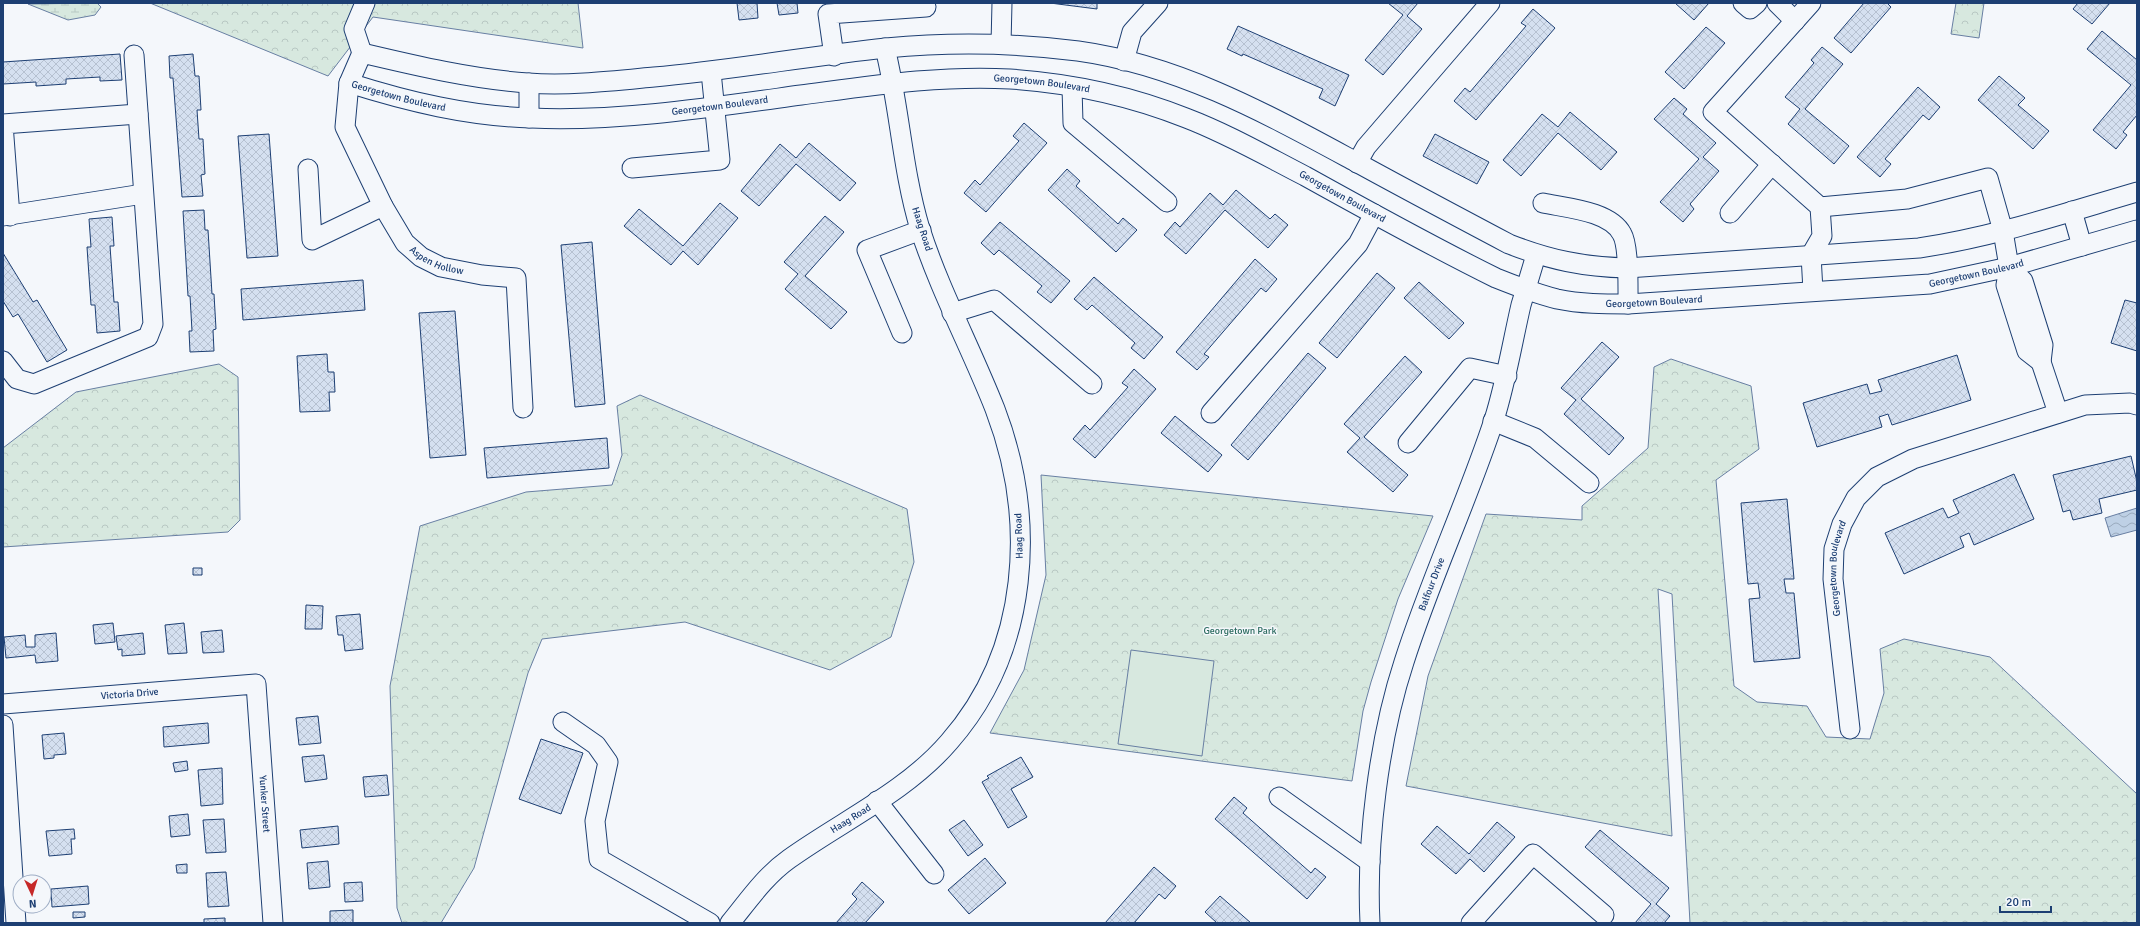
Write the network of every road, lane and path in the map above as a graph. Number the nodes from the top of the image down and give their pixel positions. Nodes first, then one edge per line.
1 (365, 3) edge
2 (1002, 3) edge
3 (1158, 3) edge
4 (1490, 3) edge
5 (1743, 3) edge
6 (1757, 3) edge
7 (1777, 3) edge
8 (1811, 3) edge
9 (926, 6) dead end
10 (1795, 21) junction
11 (1001, 44) junction
12 (885, 48) junction
13 (362, 53) junction
14 (134, 55) dead end
15 (834, 56) junction
16 (1124, 60) junction
17 (711, 72) junction
18 (349, 83) junction
19 (529, 83) junction
20 (894, 83) junction
21 (1072, 87) junction
22 (716, 106) junction
23 (138, 114) junction
24 (529, 118) junction
25 (1356, 163) junction
26 (1772, 164) junction
27 (632, 168) dead end
28 (308, 169) dead end
29 (2137, 192) edge
30 (143, 194) junction
31 (1166, 202) dead end
32 (1543, 203) dead end
33 (383, 206) junction
34 (1820, 207) junction
35 (2072, 211) junction
36 (1730, 213) dead end
37 (1374, 214) junction
38 (7, 216) edge
39 (921, 230) junction
40 (2137, 230) edge
41 (2003, 231) junction
42 (2082, 246) junction
43 (1536, 255) junction
44 (1811, 255) junction
45 (2009, 267) junction
46 (1627, 268) junction
47 (1526, 290) junction
48 (1813, 291) junction
49 (1628, 304) junction
50 (952, 313) junction
51 (902, 333) dead end
52 (3, 361) edge
53 (1507, 376) junction
54 (1092, 384) dead end
55 (2137, 404) edge
56 (523, 408) dead end
57 (2058, 413) junction
58 (1211, 414) dead end
59 (1493, 421) junction
60 (1408, 443) dead end
61 (1589, 483) dead end
62 (256, 684) joint
63 (3, 704) edge
64 (562, 722) dead end
65 (3, 725) edge
66 (1850, 729) dead end
67 (1279, 797) dead end
68 (877, 801) junction
69 (1370, 862) junction
70 (934, 874) dead end
71 (1604, 915) dead end
72 (16, 923) edge
73 (273, 923) edge
74 (710, 923) edge
75 (730, 923) edge
76 (1370, 923) edge
77 (1471, 923) edge

1 - 13 street
2 - 11 street
3 - 16 street
4 - 25 street
5 - 6 street
7 - 10 street
8 - 10 street
9 - 15 street
10 - 26 street
11 - 12 street
11 - 16 street
12 - 15 street
12 - 20 street, Haag Road
13 - 18 street, Georgetown Boulevard
13 - 19 street
14 - 23 street
15 - 17 street
16 - 25 street
17 - 19 street
17 - 22 street
18 - 24 street, Georgetown Boulevard
18 - 33 street, Aspen Hollow
19 - 24 street
20 - 21 street, Georgetown Boulevard
20 - 22 street, Georgetown Boulevard
20 - 39 street, Haag Road
21 - 31 street
21 - 37 street, Georgetown Boulevard
22 - 24 street, Georgetown Boulevard
22 - 27 street
23 - 30 street
23 - 38 street
25 - 43 street
26 - 34 street
26 - 36 street
28 - 33 street
29 - 35 street
30 - 38 street
30 - 52 street
32 - 46 street
33 - 56 street, Aspen Hollow
34 - 41 street
34 - 44 street
35 - 41 street
35 - 42 street
37 - 47 street, Georgetown Boulevard
37 - 58 street
39 - 50 street, Haag Road
39 - 51 street
40 - 42 street, Georgetown Boulevard
41 - 44 street
41 - 45 street
42 - 45 street, Georgetown Boulevard
43 - 46 street
43 - 47 street, Balfour Drive
44 - 46 street
44 - 48 street
45 - 48 street, Georgetown Boulevard
45 - 57 street
46 - 49 street
47 - 49 street, Georgetown Boulevard
47 - 53 street, Balfour Drive
48 - 49 street, Georgetown Boulevard
50 - 54 street
50 - 68 street, Haag Road
53 - 59 street, Balfour Drive
53 - 60 street
55 - 57 street, Georgetown Boulevard
57 - 66 street, Georgetown Boulevard
59 - 61 street
59 - 69 street, Balfour Drive
62 - 63 street, Victoria Drive
62 - 73 street, Yunker Street
64 - 74 street
65 - 72 street
67 - 69 street
68 - 70 street
68 - 75 street, Haag Road
69 - 76 street, Balfour Drive
71 - 77 street

